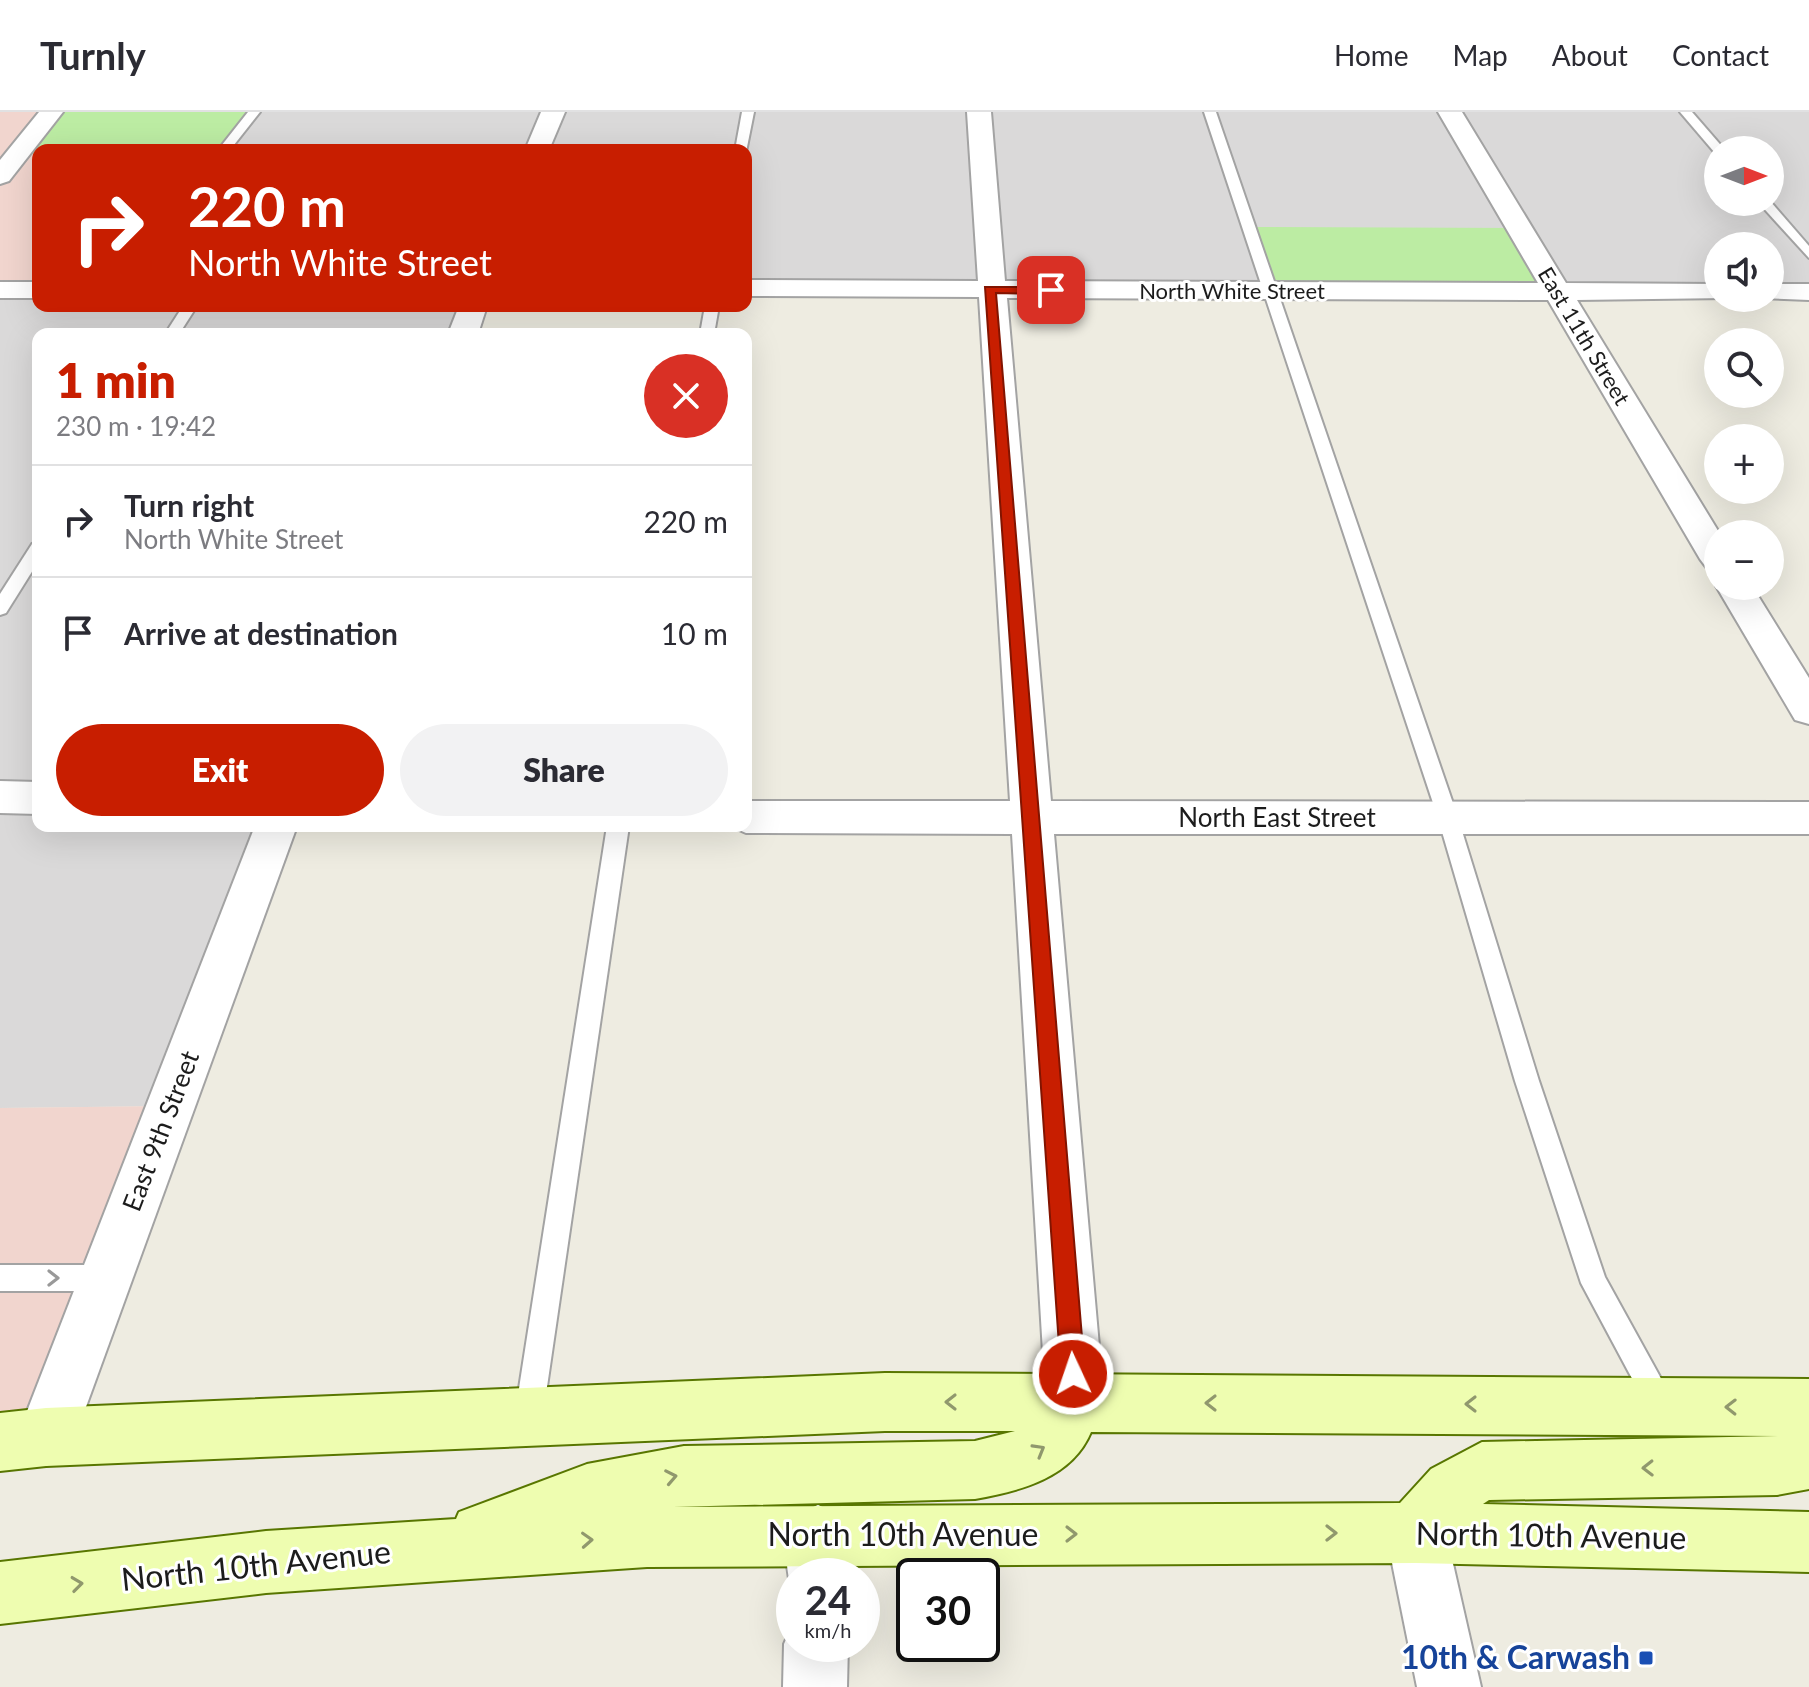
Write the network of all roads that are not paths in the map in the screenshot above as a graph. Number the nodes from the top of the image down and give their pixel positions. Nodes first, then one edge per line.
1 (51, 112) edge
2 (254, 112) edge
3 (553, 112) edge
4 (748, 112) edge
5 (979, 112) edge
6 (1210, 112) edge
7 (1450, 112) edge
8 (1686, 112) edge
9 (1707, 136) edge
10 (229, 144) edge
11 (540, 144) edge
12 (742, 144) edge
13 (0, 176) edge
14 (1776, 216) edge
15 (1809, 254) edge
16 (752, 288) edge
17 (0, 290) edge
18 (32, 290) edge
19 (989, 290) junction
20 (1268, 291) junction
21 (1557, 292) junction
22 (1704, 292) edge
23 (1784, 292) edge
24 (1809, 292) edge
25 (1704, 536) edge
26 (32, 558) edge
27 (1742, 600) edge
28 (0, 609) edge
29 (1809, 710) edge
30 (0, 797) edge
31 (32, 798) edge
32 (752, 817) edge
33 (1032, 818) junction
34 (1448, 818) junction
35 (1809, 818) edge
36 (274, 832) edge
37 (617, 832) edge
38 (0, 1278) edge
39 (106, 1278) junction
40 (1075, 1403) junction
41 (1661, 1405) junction
42 (1809, 1408) edge
43 (529, 1414) junction
44 (23, 1440) edge
45 (1809, 1460) edge
46 (1416, 1533) junction
47 (1809, 1542) edge
48 (437, 1549) junction
49 (817, 1555) edge
50 (0, 1593) edge
51 (816, 1662) edge
52 (815, 1687) edge
53 (1449, 1687) edge

1 - 13 street
2 - 10 lane
3 - 11 street
4 - 12 lane
5 - 19 street
6 - 20 lane
7 - 21 street, East 11th Street
8 - 9 lane
14 - 15 lane
16 - 19 street, North White Street
17 - 18 street
19 - 20 street, North White Street
19 - 33 street
20 - 21 street, North White Street
20 - 34 lane
21 - 22 street, North White Street
21 - 25 street, East 11th Street
23 - 24 street
26 - 28 lane
27 - 29 street
30 - 31 street
32 - 33 street, North East Street
33 - 34 street, North East Street
33 - 40 street
34 - 35 street, North East Street
34 - 41 lane
36 - 39 street, East 9th Street
37 - 43 lane
38 -> 39 lane
39 - 44 street, East 9th Street
41 -> 40 main road
40 -> 43 main road
48 -> 40 main road
42 -> 41 main road
43 - 44 main road
45 -> 46 main road
46 - 47 main road, North 10th Avenue
49 -> 46 main road, North 10th Avenue
46 - 53 street
48 -> 49 main road, North 10th Avenue
50 -> 48 main road, North 10th Avenue
51 - 52 street

